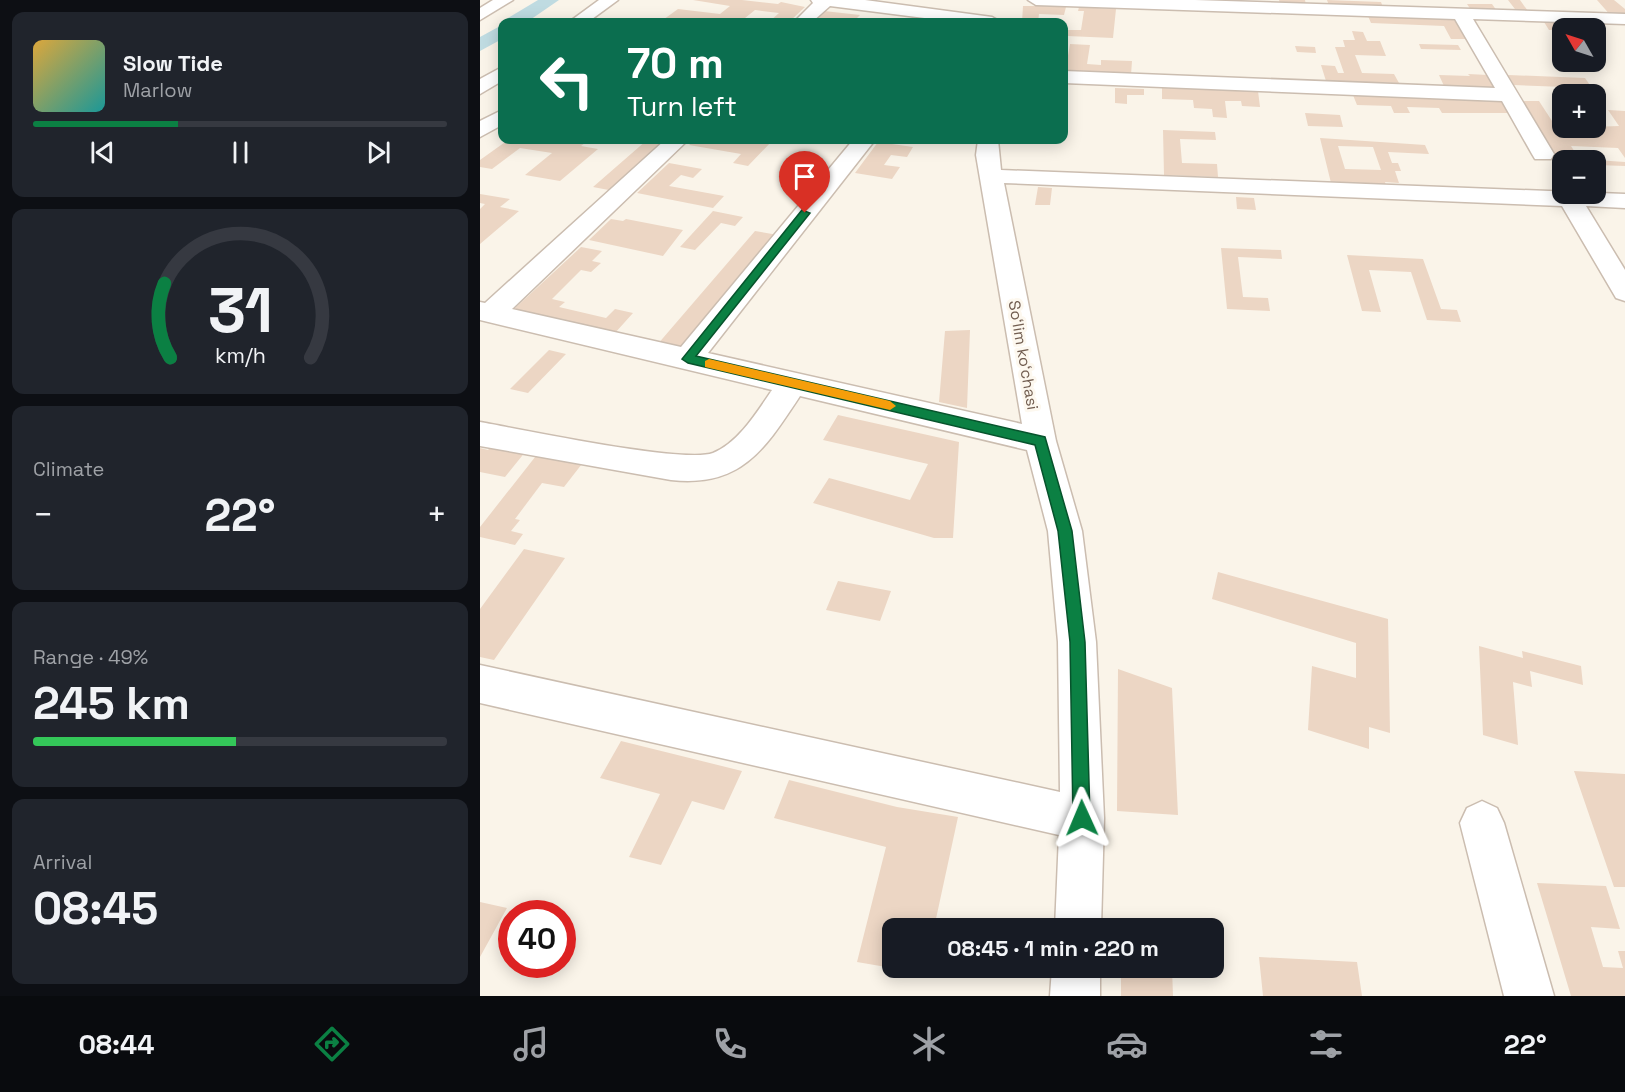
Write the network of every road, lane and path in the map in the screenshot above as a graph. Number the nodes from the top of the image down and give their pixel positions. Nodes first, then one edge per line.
1 (505, 0) edge
2 (610, 0) edge
3 (824, 0) edge
4 (1036, 0) edge
5 (1461, 14) junction
6 (480, 15) edge
7 (583, 18) edge
8 (806, 18) edge
9 (940, 18) edge
10 (1623, 20) edge
11 (498, 76) edge
12 (1068, 77) edge
13 (480, 88) edge
14 (1509, 95) junction
15 (498, 119) edge
16 (480, 131) edge
17 (673, 144) edge
18 (861, 144) edge
19 (988, 144) edge
20 (1543, 154) dead end
21 (991, 176) junction
22 (1552, 198) edge
23 (1606, 200) edge
24 (1625, 201) edge
25 (1573, 204) edge
26 (1625, 292) edge
27 (485, 312) edge
28 (688, 359) junction
29 (793, 383) junction
30 (480, 434) edge
31 (1040, 441) junction
32 (480, 684) edge
33 (1082, 818) junction
34 (1482, 823) dead end
35 (1078, 918) edge
36 (1076, 978) edge
37 (1075, 996) edge
38 (1529, 996) edge

1 - 6 street
2 - 7 street
3 - 8 street
3 - 9 street
4 - 5 street
5 - 10 street
5 - 14 street
11 - 13 street
12 - 14 street
14 - 20 street
15 - 16 street
17 - 27 street
18 - 28 street
19 - 21 street, Soʻlim koʻchasi
21 - 22 street
21 - 31 street, Soʻlim koʻchasi
23 - 24 street
25 - 26 street
27 - 28 street
28 - 29 street
29 - 30 street
29 - 31 street
31 - 33 street, Soʻlim koʻchasi
32 - 33 street
33 - 35 street, Soʻlim koʻchasi
34 - 38 street
36 - 37 street

